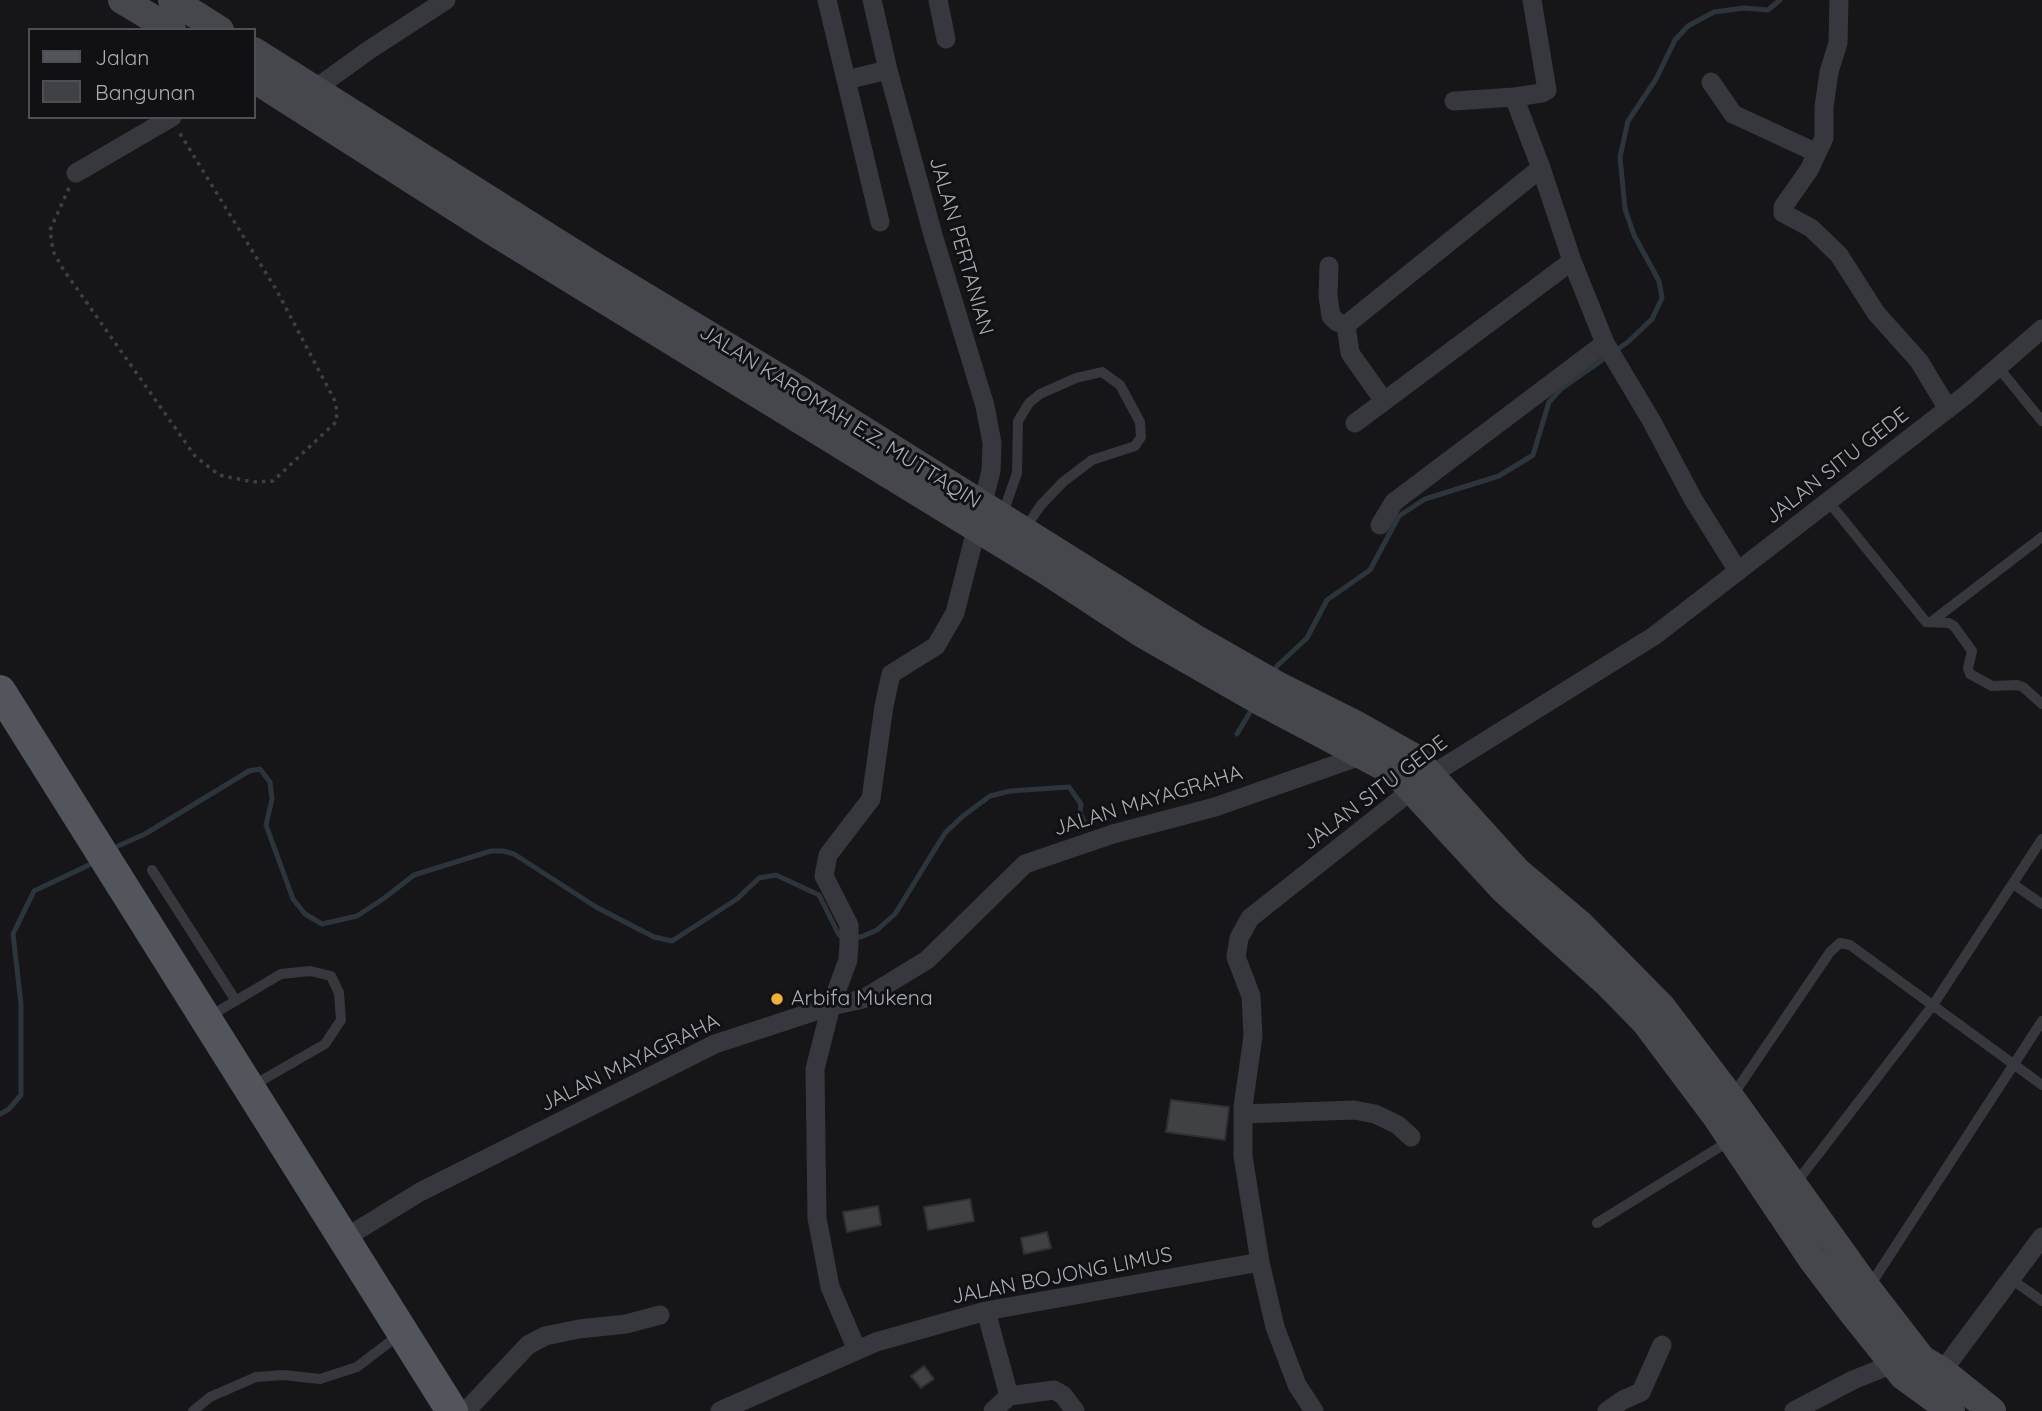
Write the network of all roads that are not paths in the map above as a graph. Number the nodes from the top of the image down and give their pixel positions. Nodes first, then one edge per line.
1 (121, 0) edge
2 (172, 0) edge
3 (446, 0) edge
4 (827, 0) edge
5 (939, 0) edge
6 (1532, 0) edge
7 (1839, 0) edge
8 (876, 1) edge
9 (169, 28) edge
10 (217, 28) edge
11 (946, 39) dead end
12 (256, 52) edge
13 (888, 70) junction
14 (256, 80) edge
15 (846, 80) junction
16 (1711, 82) dead end
17 (315, 89) junction
18 (1514, 97) junction
19 (1454, 101) dead end
20 (169, 119) edge
21 (1817, 153) junction
22 (1541, 168) junction
23 (76, 173) road end
24 (489, 214) junction
25 (880, 222) dead end
26 (1572, 261) junction
27 (1329, 266) dead end
28 (1346, 325) junction
29 (2042, 329) edge
30 (1606, 345) junction
31 (1998, 367) junction
32 (1384, 401) junction
33 (1948, 409) junction
34 (2042, 421) edge
35 (1355, 424) dead end
36 (1828, 501) junction
37 (996, 521) junction
38 (1380, 525) dead end
39 (2042, 537) edge
40 (1738, 571) junction
41 (1931, 623) junction
42 (1231, 672) junction
43 (0, 691) edge
44 (1271, 695) junction
45 (2042, 704) edge
46 (1392, 745) junction
47 (1362, 755) junction
48 (1421, 783) junction
49 (2042, 839) edge
50 (152, 870) dead end
51 (2013, 884) junction
52 (2042, 904) edge
53 (236, 1001) junction
54 (1933, 1005) junction
55 (831, 1006) junction
56 (206, 1018) junction
57 (2042, 1020) edge
58 (2013, 1064) junction
59 (2042, 1085) edge
60 (250, 1087) junction
61 (1731, 1098) junction
62 (1242, 1114) junction
63 (1411, 1137) dead end
64 (1732, 1139) junction
65 (1794, 1186) junction
66 (1597, 1223) dead end
67 (2042, 1237) edge
68 (345, 1238) junction
69 (1260, 1262) junction
70 (2011, 1279) junction
71 (1868, 1289) junction
72 (2042, 1301) edge
73 (992, 1310) junction
74 (660, 1315) dead end
75 (403, 1332) junction
76 (1662, 1345) dead end
77 (857, 1350) junction
78 (1893, 1364) junction
79 (1934, 1382) junction
80 (1014, 1395) junction
81 (193, 1411) edge
82 (452, 1411) edge
83 (466, 1411) edge
84 (720, 1411) edge
85 (993, 1411) edge
86 (1075, 1411) edge
87 (1314, 1411) edge
88 (1607, 1411) edge
89 (1794, 1411) edge
90 (1951, 1411) edge
91 (1992, 1411) edge

1 - 9 street
2 - 10 street
3 - 17 street
4 - 15 street
5 - 11 street
6 - 18 street
7 - 21 street
8 - 13 street, JALAN PERTANIAN
12 - 17 street, JALAN KAROMAH E.Z. MUTTAQIN
13 - 15 street
13 - 37 street, JALAN PERTANIAN
14 - 24 street, JALAN KAROMAH E.Z. MUTTAQIN
15 - 25 street
16 - 21 street
17 - 24 street, JALAN KAROMAH E.Z. MUTTAQIN
18 - 19 street
18 - 22 street
20 - 23 street
21 - 33 street
22 - 26 street
22 - 28 street
24 - 37 street, JALAN KAROMAH E.Z. MUTTAQIN
26 - 30 street
26 - 32 street
27 - 28 street
28 - 32 street
29 - 31 street, JALAN SITU GEDE
30 - 38 street
30 - 40 street
31 - 33 street, JALAN SITU GEDE
31 - 34 lane
32 - 35 street
33 - 36 street, JALAN SITU GEDE
36 - 40 street, JALAN SITU GEDE
36 - 41 lane
37 - 37 lane
37 - 42 street, JALAN KAROMAH E.Z. MUTTAQIN
37 - 42 street, JALAN KAROMAH E.Z. MUTTAQIN
37 - 55 street, JALAN PERTANIAN
39 - 41 lane
40 - 48 street, JALAN SITU GEDE
41 - 45 lane
42 - 44 street, JALAN KAROMAH E.Z. MUTTAQIN
43 - 56 main road
44 - 46 street, JALAN KAROMAH E.Z. MUTTAQIN
44 - 47 street, JALAN KAROMAH E.Z. MUTTAQIN
46 - 47 street, JALAN MAYAGRAHA
46 - 48 street, JALAN KAROMAH E.Z. MUTTAQIN
47 - 48 street, JALAN KAROMAH E.Z. MUTTAQIN
47 - 55 street, JALAN MAYAGRAHA
48 - 61 street
48 - 62 street, JALAN SITU GEDE
48 - 64 street
49 - 51 lane
50 - 53 lane
51 - 52 lane
51 - 54 lane
53 - 56 lane
53 - 60 lane
54 - 58 lane
54 - 61 lane
54 - 65 lane
55 - 68 street, JALAN MAYAGRAHA
55 - 77 street
56 - 60 main road
57 - 58 lane
58 - 59 lane
58 - 71 lane
60 - 68 main road
61 - 65 street
62 - 63 street
62 - 69 street, JALAN SITU GEDE
64 - 66 lane
64 - 78 street
65 - 71 street
67 - 70 street
68 - 75 main road
69 - 73 street, JALAN BOJONG LIMUS
69 - 87 street, JALAN SITU GEDE
70 - 72 lane
70 - 79 street
71 - 79 street
73 - 77 street, JALAN BOJONG LIMUS
73 - 80 street
74 - 83 street
75 - 81 lane
75 - 82 main road
76 - 88 street
77 - 84 street, JALAN BOJONG LIMUS
78 - 79 street
78 - 89 street
79 - 90 street
79 - 91 street
80 - 85 street
80 - 86 street

